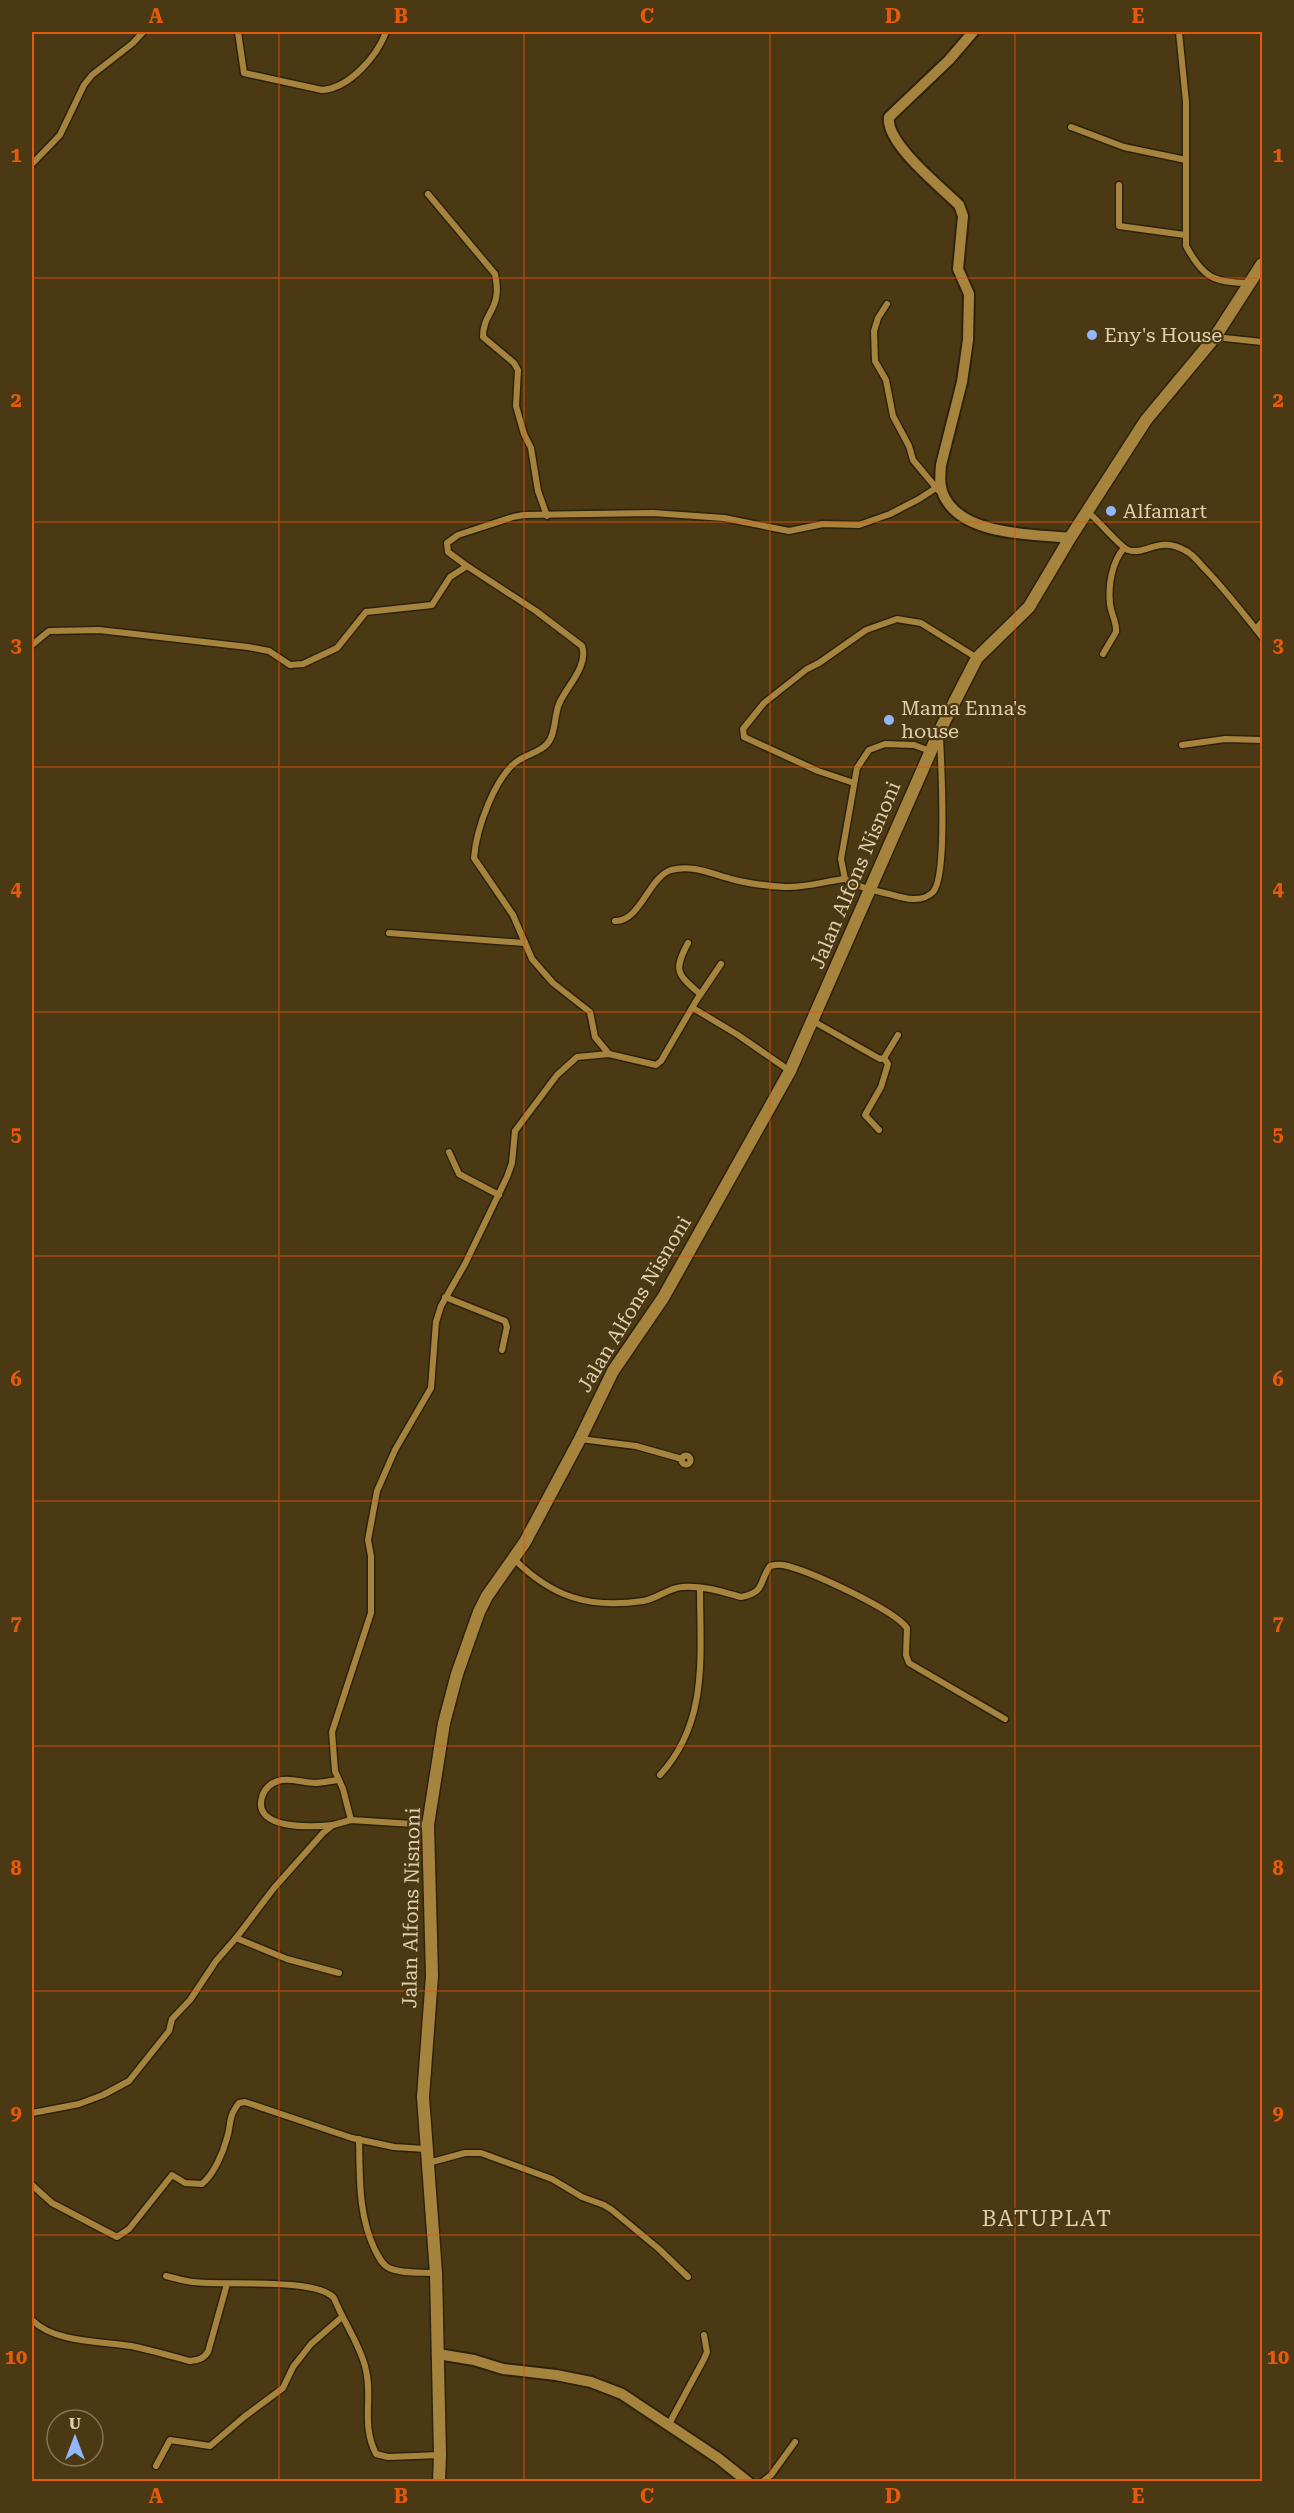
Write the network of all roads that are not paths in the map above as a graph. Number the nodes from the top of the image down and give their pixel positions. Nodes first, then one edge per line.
1 (143, 32) edge
2 (238, 32) edge
3 (386, 32) edge
4 (973, 32) edge
5 (1179, 32) edge
6 (1071, 127) dead end
7 (1186, 160) junction
8 (32, 164) edge
9 (1119, 185) dead end
10 (428, 194) dead end
11 (1185, 235) junction
12 (1263, 264) edge
13 (1249, 284) junction
14 (887, 304) dead end
15 (1215, 337) junction
16 (1263, 342) edge
17 (936, 488) junction
18 (945, 498) junction
19 (1088, 512) junction
20 (547, 516) junction
21 (1070, 538) junction
22 (1124, 548) junction
23 (467, 566) junction
24 (1263, 622) edge
25 (1256, 629) junction
26 (1263, 637) edge
27 (32, 645) edge
28 (1103, 654) dead end
29 (977, 658) junction
30 (940, 730) junction
31 (1263, 740) edge
32 (1182, 745) dead end
33 (931, 751) junction
34 (854, 783) junction
35 (845, 879) junction
36 (869, 889) junction
37 (615, 921) dead end
38 (389, 933) dead end
39 (525, 943) junction
40 (688, 943) dead end
41 (721, 964) dead end
42 (700, 994) junction
43 (693, 1008) junction
44 (813, 1021) junction
45 (898, 1035) dead end
46 (609, 1054) junction
47 (884, 1058) junction
48 (790, 1071) junction
49 (879, 1130) dead end
50 (449, 1152) dead end
51 (499, 1195) junction
52 (446, 1296) junction
53 (502, 1350) dead end
54 (580, 1439) junction
55 (682, 1459) dead end
56 (513, 1558) junction
57 (700, 1589) junction
58 (1005, 1719) dead end
59 (660, 1775) dead end
60 (338, 1780) junction
61 (351, 1820) junction
62 (333, 1825) junction
63 (428, 1825) junction
64 (236, 1938) junction
65 (339, 1973) dead end
66 (32, 2113) edge
67 (359, 2139) junction
68 (426, 2149) junction
69 (427, 2163) junction
70 (32, 2185) edge
71 (436, 2273) junction
72 (166, 2276) dead end
73 (688, 2277) dead end
74 (227, 2284) junction
75 (342, 2317) junction
76 (32, 2320) edge
77 (704, 2335) dead end
78 (438, 2354) junction
79 (669, 2424) junction
80 (795, 2442) dead end
81 (440, 2455) junction
82 (156, 2466) dead end
83 (438, 2481) edge
84 (748, 2481) edge
85 (762, 2481) edge

1 - 8 street
2 - 3 street
4 - 18 street
5 - 7 street
6 - 7 street
7 - 11 street
9 - 11 street
10 - 20 street
11 - 13 street
12 - 13 main road, Jalan Alfons Nisnoni
13 - 15 main road, Jalan Alfons Nisnoni
14 - 17 street
15 - 16 street
15 - 19 main road, Jalan Alfons Nisnoni
17 - 18 street
17 - 20 street
18 - 21 street
19 - 21 main road, Jalan Alfons Nisnoni
19 - 22 street
20 - 23 street
21 - 29 main road, Jalan Alfons Nisnoni
22 - 25 street
22 - 28 street
23 - 27 street
23 - 39 street
24 - 25 street
25 - 26 street
29 - 30 main road, Jalan Alfons Nisnoni
29 - 34 street
30 - 33 main road, Jalan Alfons Nisnoni
30 - 36 street
31 - 32 street
33 - 34 street
33 - 36 main road, Jalan Alfons Nisnoni
34 - 35 street
35 - 36 street
35 - 37 street
36 - 44 main road, Jalan Alfons Nisnoni
38 - 39 street
39 - 46 street
40 - 42 street
41 - 42 street
42 - 43 street
43 - 46 street
43 - 48 street
44 - 47 street
44 - 48 main road, Jalan Alfons Nisnoni
45 - 47 street
46 - 51 street
47 - 49 street
48 - 54 main road, Jalan Alfons Nisnoni
50 - 51 street
51 - 52 street
52 - 53 street
52 - 60 street
54 - 55 street
54 - 56 main road, Jalan Alfons Nisnoni
56 - 57 street
56 - 63 main road, Jalan Alfons Nisnoni
57 - 58 street
57 - 59 street
60 - 61 street
60 - 62 street
61 - 62 street
61 - 63 street
62 - 64 street
63 - 68 main road, Jalan Alfons Nisnoni
64 - 65 street
64 - 66 street
67 - 68 street
67 - 70 street
67 - 71 street
68 - 69 main road, Jalan Alfons Nisnoni
69 - 71 main road, Jalan Alfons Nisnoni
69 - 73 street
71 - 78 main road, Jalan Alfons Nisnoni
72 - 74 street
74 - 75 street
74 - 76 street
75 - 81 street
75 - 82 street
77 - 79 street
78 - 79 street
78 - 81 main road, Jalan Alfons Nisnoni
79 - 84 street
80 - 85 street
81 - 83 main road, Jalan Alfons Nisnoni

